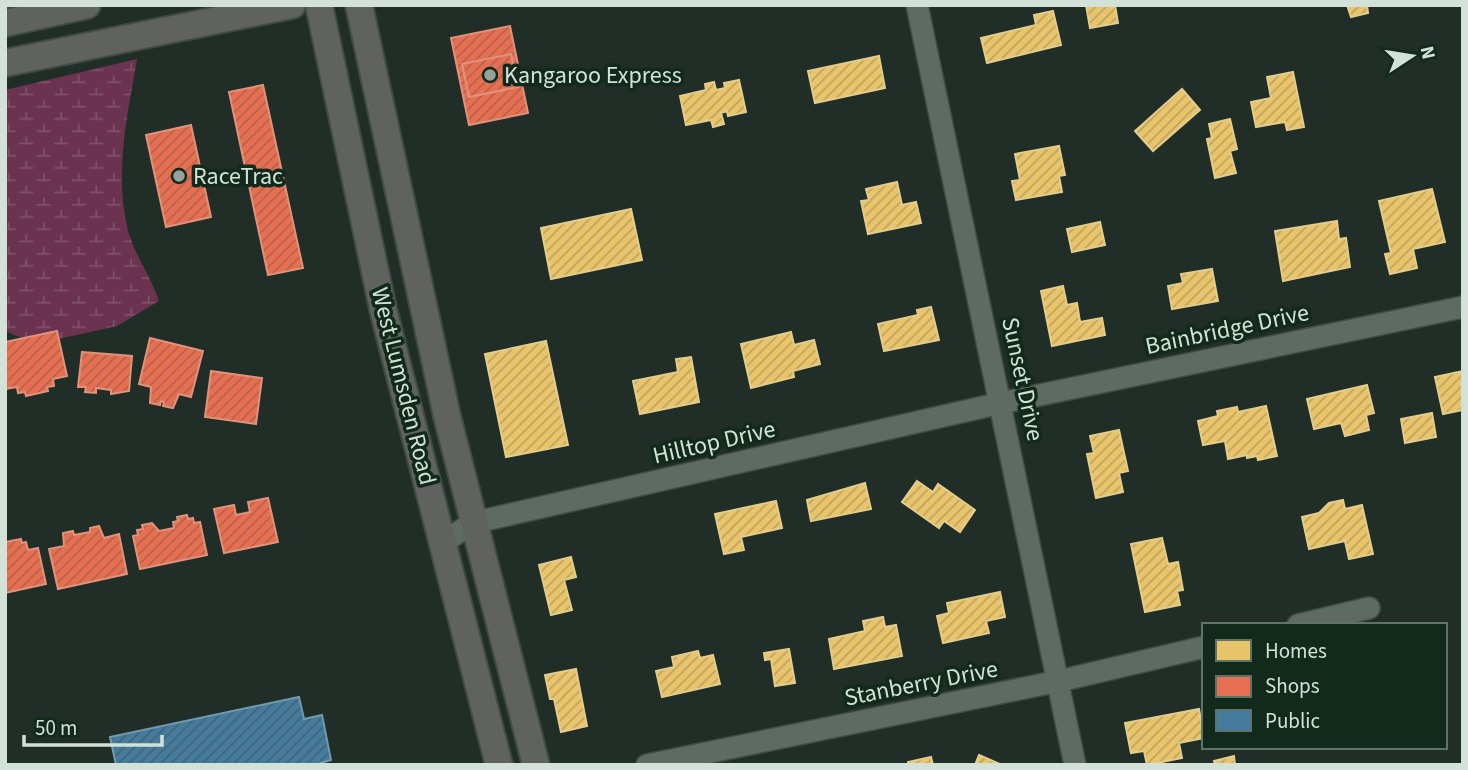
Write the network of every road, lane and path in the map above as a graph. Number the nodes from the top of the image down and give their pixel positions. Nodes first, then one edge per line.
1 (87, 5) edge
2 (292, 5) edge
3 (319, 5) edge
4 (359, 5) edge
5 (917, 5) edge
6 (5, 23) edge
7 (5, 63) edge
8 (1463, 307) edge
9 (1001, 403) junction
10 (472, 523) junction
11 (444, 542) junction
12 (1369, 608) dead end
13 (1306, 623) edge
14 (1202, 647) edge
15 (1059, 681) junction
16 (499, 765) edge
17 (536, 765) edge
18 (647, 765) edge
19 (1075, 765) edge

1 - 6 main road
2 - 7 main road
3 - 11 main road, West Lumsden Road
4 - 10 main road, West Lumsden Road
5 - 9 street, Sunset Drive
8 - 9 street, Bainbridge Drive
9 - 10 street, Hilltop Drive
9 - 15 street, Sunset Drive
10 - 11 street, Hilltop Drive
10 - 17 main road, West Lumsden Road
11 - 16 main road, West Lumsden Road
12 - 13 street
14 - 15 street, Stanberry Drive
15 - 18 street, Stanberry Drive
15 - 19 street, Sunset Drive

